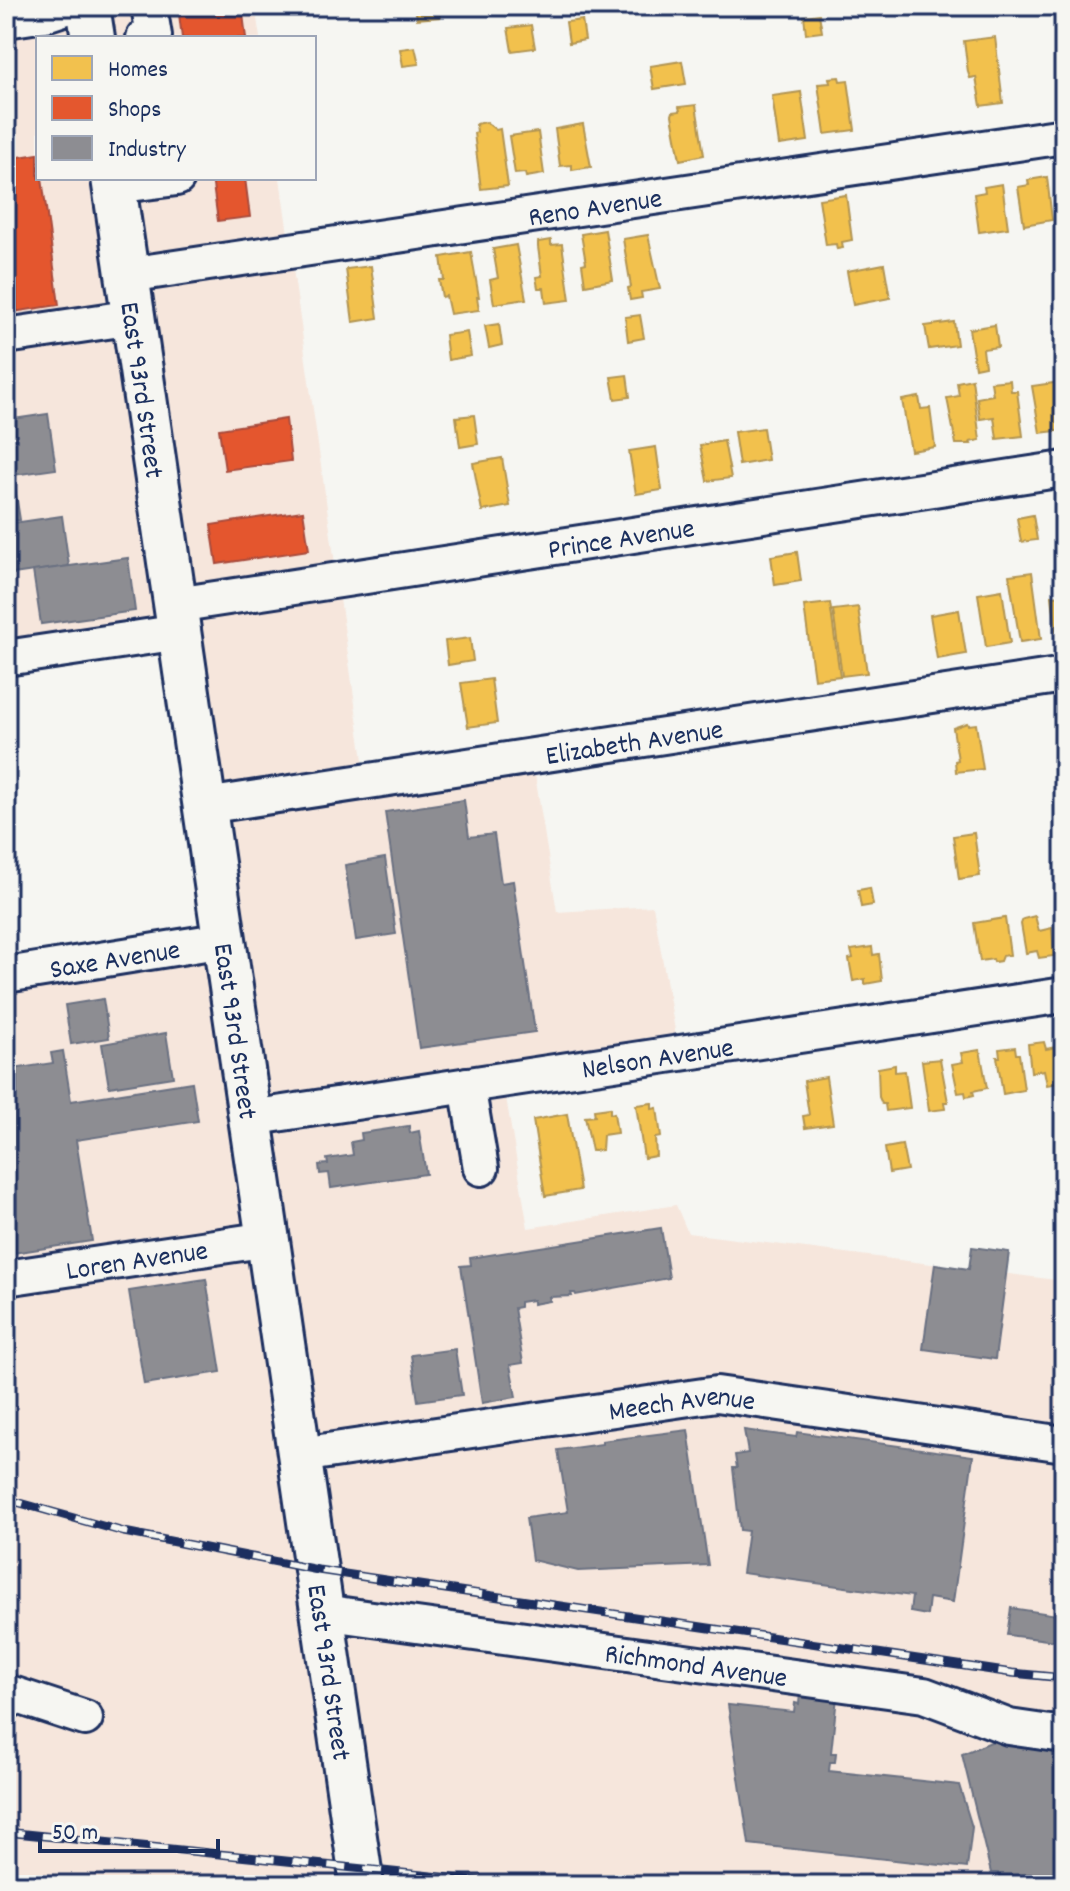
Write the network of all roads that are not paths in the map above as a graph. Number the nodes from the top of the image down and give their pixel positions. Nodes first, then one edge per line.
1 (69, 6) edge
2 (88, 6) edge
3 (149, 6) edge
4 (6, 20) edge
5 (93, 36) edge
6 (154, 36) edge
7 (1064, 136) edge
8 (114, 182) edge
9 (179, 184) edge
10 (128, 275) junction
11 (134, 317) junction
12 (6, 336) edge
13 (1064, 469) edge
14 (178, 618) junction
15 (6, 658) edge
16 (1064, 675) edge
17 (205, 806) junction
18 (224, 940) junction
19 (6, 975) edge
20 (1064, 995) edge
21 (467, 1085) junction
22 (250, 1118) junction
23 (481, 1168) dead end
24 (268, 1239) junction
25 (6, 1278) edge
26 (1064, 1444) edge
27 (300, 1455) junction
28 (322, 1612) junction
29 (6, 1692) edge
30 (85, 1718) dead end
31 (1064, 1735) edge
32 (362, 1885) edge

1 - 4 street
2 - 5 main road
3 - 6 street
7 - 10 street, Reno Avenue
8 - 9 street
8 - 10 main road, East 93rd Street
10 - 11 main road, East 93rd Street
11 - 12 street
11 - 14 main road, East 93rd Street
13 - 14 street, Prince Avenue
14 - 15 street, Prince Avenue
14 - 17 main road, East 93rd Street
16 - 17 street, Elizabeth Avenue
17 - 18 main road, East 93rd Street
18 - 19 street, Saxe Avenue
18 - 22 main road, East 93rd Street
20 - 21 street, Nelson Avenue
21 - 22 street, Nelson Avenue
21 - 23 street
22 - 24 main road, East 93rd Street
24 - 25 street, Loren Avenue
24 - 27 main road, East 93rd Street
26 - 27 street, Meech Avenue
27 - 28 main road, East 93rd Street
28 - 31 street, Richmond Avenue
28 - 32 main road, East 93rd Street
29 - 30 street

